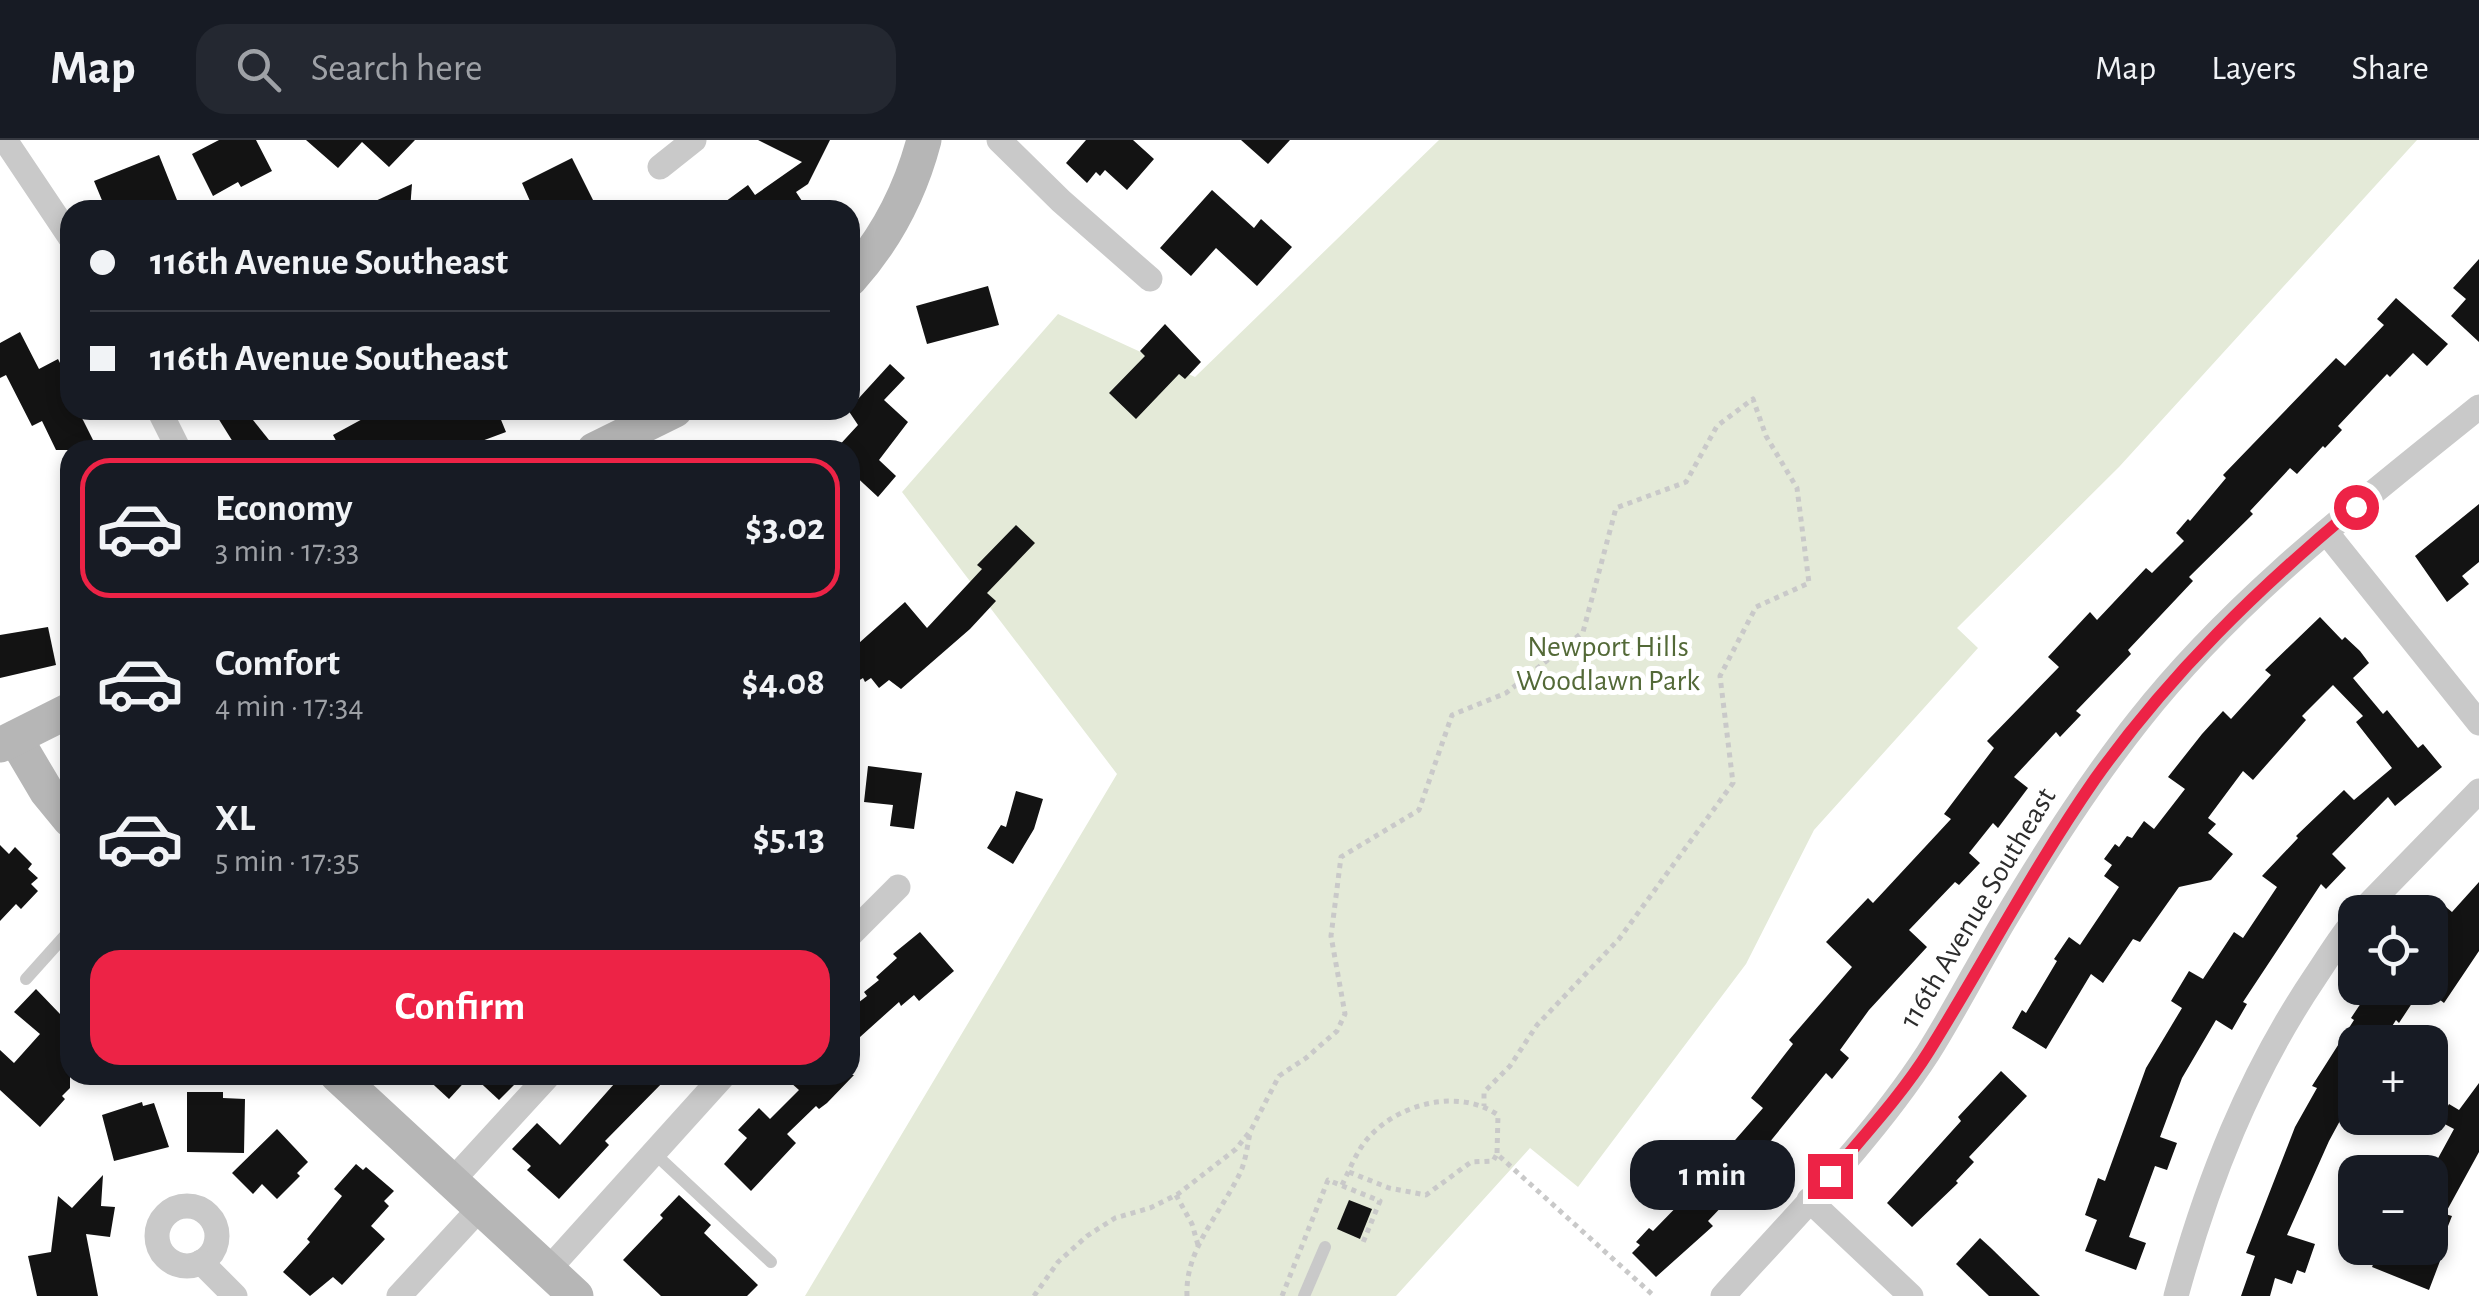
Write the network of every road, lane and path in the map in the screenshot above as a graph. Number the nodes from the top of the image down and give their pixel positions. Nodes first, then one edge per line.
1 (6, 140) edge
2 (694, 140) edge
3 (924, 140) edge
4 (999, 140) edge
5 (660, 167) dead end
6 (60, 222) edge
7 (860, 267) edge
8 (1150, 279) dead end
9 (2479, 407) edge
10 (658, 420) edge
11 (622, 440) edge
12 (2326, 532) junction
13 (60, 715) edge
14 (2479, 723) edge
15 (7, 741) edge
16 (2479, 791) edge
17 (60, 808) edge
18 (898, 887) dead end
19 (2378, 895) edge
20 (860, 925) edge
21 (60, 941) edge
22 (2338, 945) edge
23 (26, 979) dead end
24 (348, 1085) edge
25 (540, 1085) edge
26 (715, 1085) edge
27 (1484, 1106) junction
28 (1251, 1130) junction
29 (654, 1153) junction
30 (1498, 1154) junction
31 (1348, 1172) junction
32 (452, 1182) junction
33 (1342, 1185) junction
34 (1176, 1195) junction
35 (1809, 1200) junction
36 (480, 1208) junction
37 (1198, 1245) junction
38 (1362, 1246) dead end
39 (1325, 1247) dead end
40 (201, 1262) dead end
41 (771, 1262) dead end
42 (548, 1270) junction
43 (235, 1296) edge
44 (399, 1296) edge
45 (576, 1296) edge
46 (1034, 1296) edge
47 (1187, 1296) edge
48 (1282, 1296) edge
49 (1304, 1296) edge
50 (1654, 1296) edge
51 (1723, 1296) edge
52 (1910, 1296) edge
53 (2176, 1296) edge

1 - 6 street
2 - 5 street
3 - 7 street
4 - 8 street
9 - 12 street, 116th Avenue Southeast
10 - 11 street
12 - 14 street
12 - 35 street, 116th Avenue Southeast
13 - 15 street
15 - 17 street
16 - 19 street
18 - 20 street
21 - 23 lane
22 - 53 street
24 - 32 street
25 - 32 street
26 - 29 street
27 - 28 path
27 - 30 path
27 - 31 path
28 - 34 path
28 - 37 path
29 - 41 lane
29 - 42 street
30 - 31 path
30 - 50 path
31 - 33 path
32 - 36 street
33 - 38 path
33 - 48 path
34 - 37 path
34 - 46 path
35 - 51 street, 116th Avenue Southeast
35 - 52 street
36 - 42 street
36 - 44 street
37 - 47 path
39 - 49 lane
40 - 43 street
42 - 45 street

